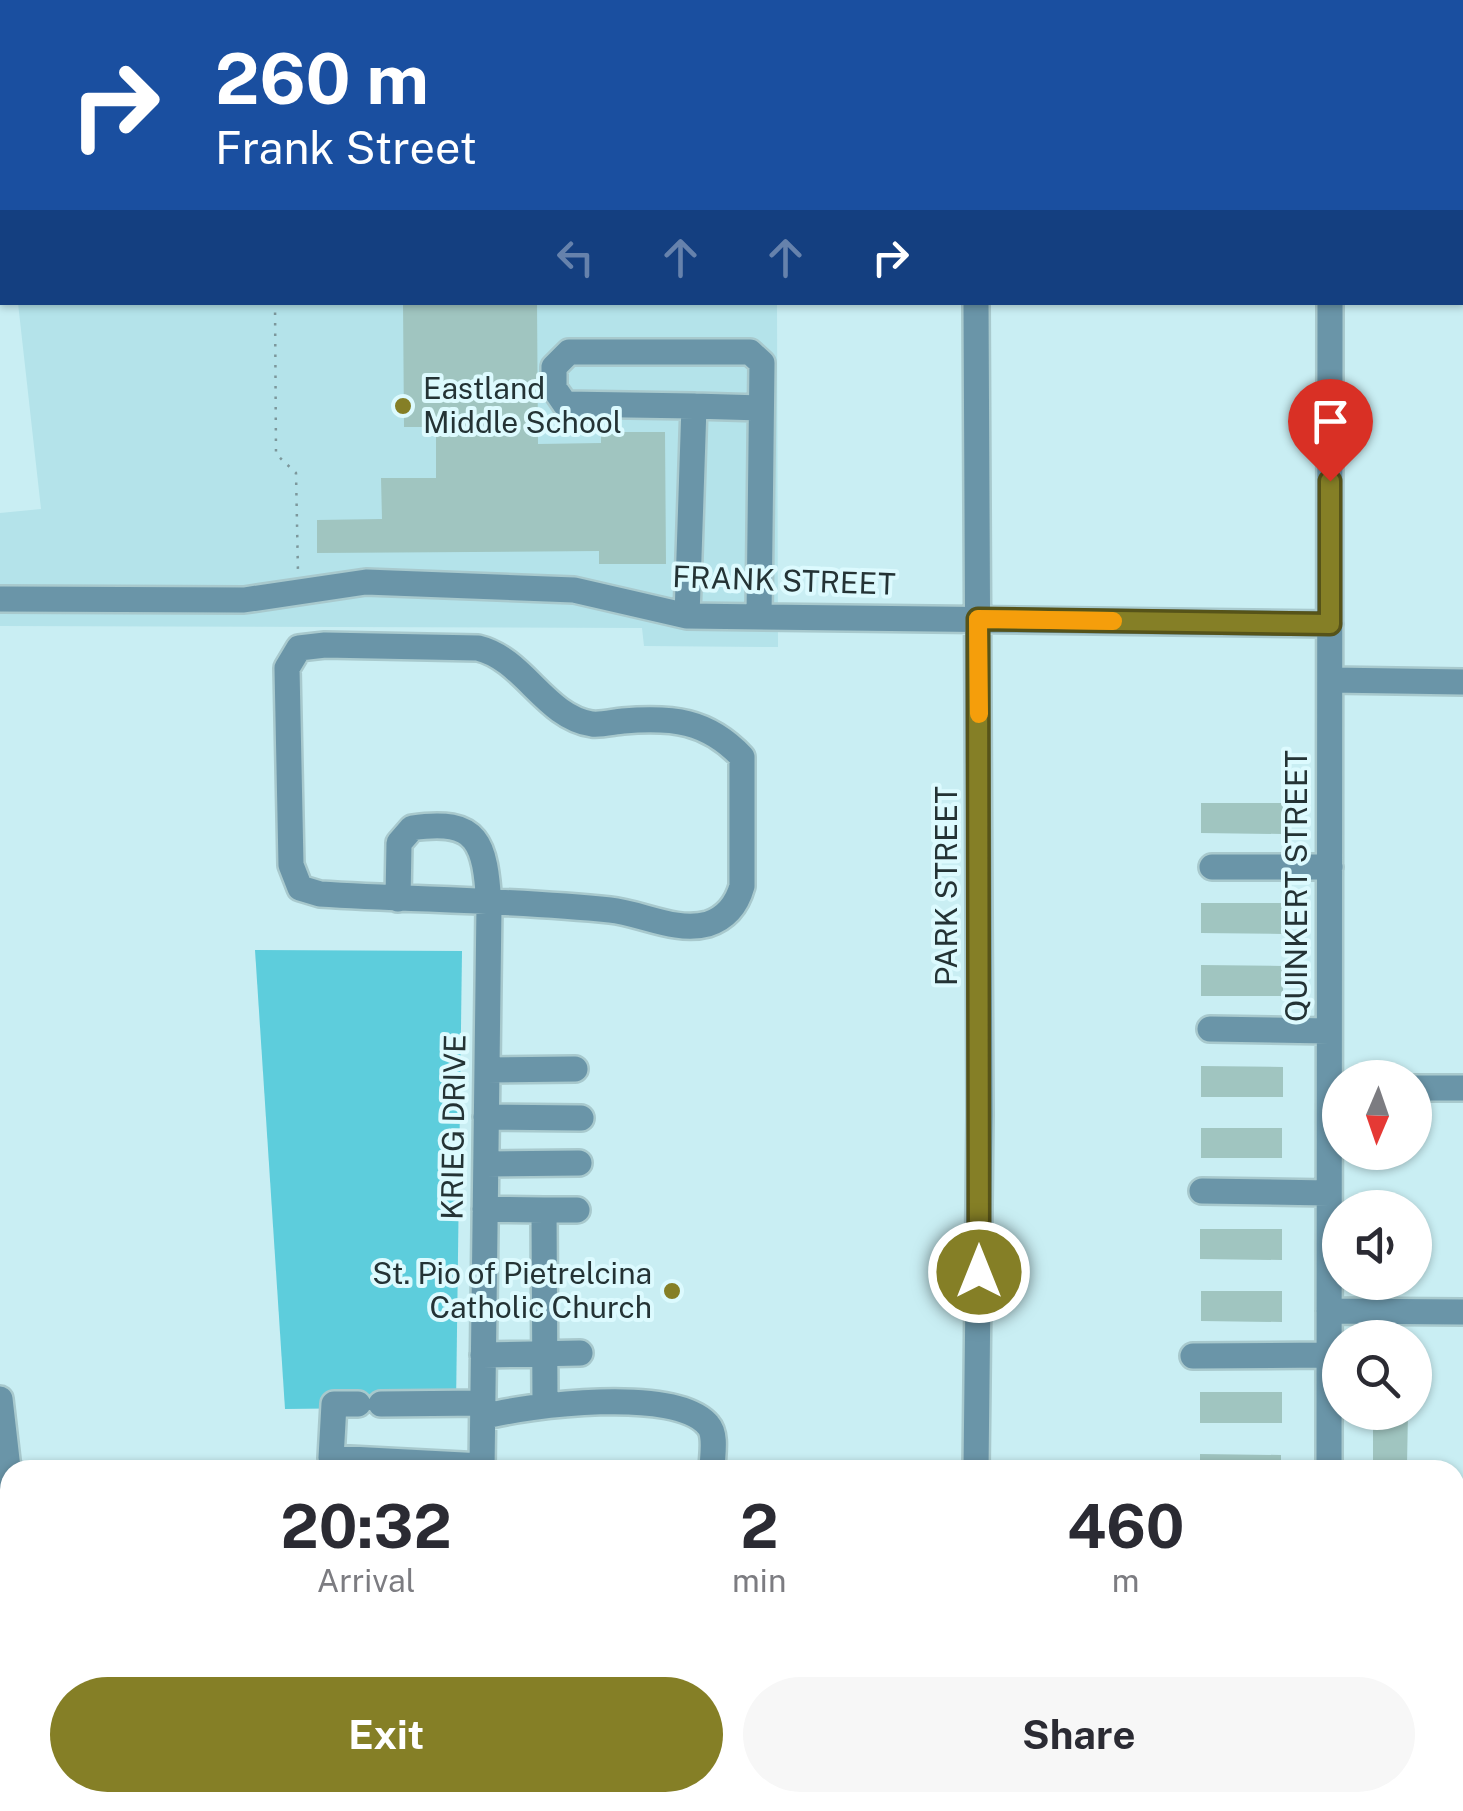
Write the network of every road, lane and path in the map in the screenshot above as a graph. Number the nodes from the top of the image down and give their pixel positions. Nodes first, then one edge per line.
1 (275, 305) edge
2 (976, 305) edge
3 (1330, 305) edge
4 (694, 406) junction
5 (761, 408) junction
6 (304, 590) junction
7 (0, 599) edge
8 (687, 616) junction
9 (759, 616) junction
10 (978, 619) junction
11 (1330, 624) junction
12 (1331, 680) junction
13 (1463, 682) edge
14 (1212, 867) dead end
15 (1330, 867) junction
16 (398, 899) junction
17 (489, 905) junction
18 (1210, 1029) dead end
19 (1329, 1031) junction
20 (1332, 1060) edge
21 (575, 1069) dead end
22 (487, 1070) junction
23 (1432, 1088) edge
24 (1463, 1088) edge
25 (486, 1117) junction
26 (580, 1118) dead end
27 (579, 1163) dead end
28 (486, 1164) junction
29 (1202, 1191) dead end
30 (1322, 1193) edge
31 (485, 1209) junction
32 (544, 1210) junction
33 (577, 1210) dead end
34 (1329, 1300) edge
35 (1329, 1311) junction
36 (1463, 1312) edge
37 (1329, 1320) edge
38 (580, 1353) dead end
39 (545, 1354) junction
40 (483, 1355) junction
41 (1322, 1355) edge
42 (1193, 1356) dead end
43 (0, 1399) edge
44 (545, 1404) junction
45 (483, 1410) junction
46 (1329, 1430) edge
47 (7, 1460) edge
48 (345, 1460) edge
49 (482, 1460) edge
50 (712, 1460) edge
51 (976, 1460) edge
52 (1329, 1460) edge

1 - 6 path
2 - 10 street, PARK STREET
3 - 11 street, QUINKERT STREET
4 - 5 street
4 - 5 street
4 - 8 street
5 - 9 street
6 - 7 street, FRANK STREET
6 - 8 street, FRANK STREET
8 - 9 street, FRANK STREET
9 - 10 street, FRANK STREET
10 - 11 street, FRANK STREET
10 - 51 street, PARK STREET
11 - 12 street, QUINKERT STREET
12 - 13 street
12 - 15 street, QUINKERT STREET
14 - 15 street
15 - 19 street, QUINKERT STREET
16 - 17 street
16 - 17 street, KRIEG DRIVE
16 - 17 street
17 - 22 street, KRIEG DRIVE
18 - 19 street
19 - 20 street, QUINKERT STREET
21 - 22 street
22 - 25 street, KRIEG DRIVE
23 - 24 street
25 - 26 street
25 - 28 street, KRIEG DRIVE
27 - 28 street
28 - 31 street, KRIEG DRIVE
29 - 30 street
31 - 32 street
31 - 40 street, KRIEG DRIVE
32 - 33 street
32 - 39 street
34 - 35 street, QUINKERT STREET
35 - 36 street
35 - 37 street, QUINKERT STREET
38 - 39 street
39 - 40 street
39 - 44 street
40 - 45 street, KRIEG DRIVE
41 - 42 street
43 - 47 street
44 - 45 street
44 - 50 street
45 - 48 street
45 - 49 street, KRIEG DRIVE
46 - 52 street, QUINKERT STREET

